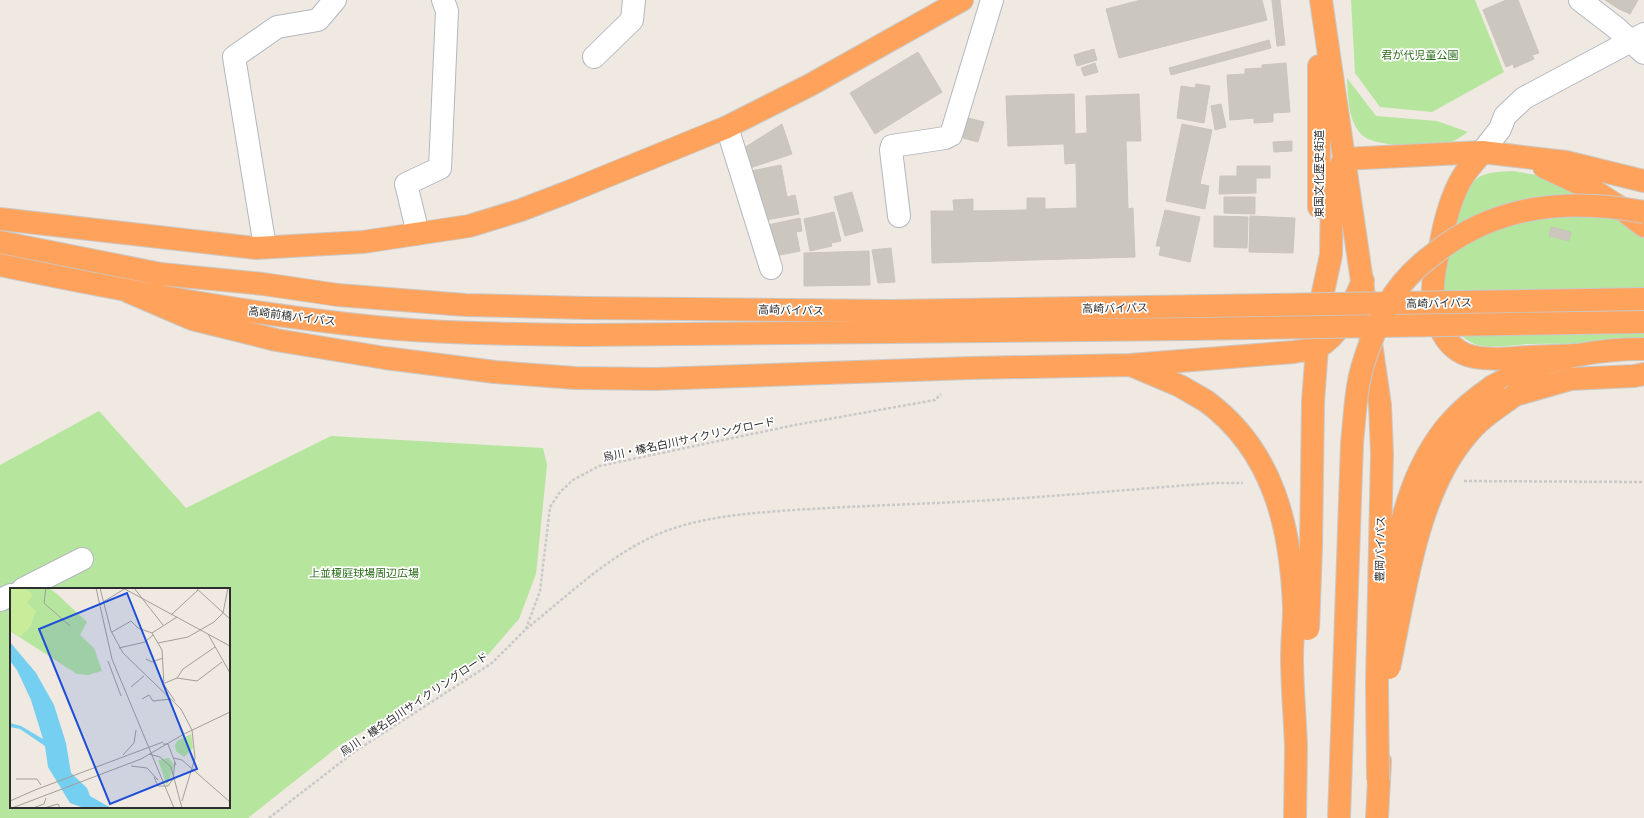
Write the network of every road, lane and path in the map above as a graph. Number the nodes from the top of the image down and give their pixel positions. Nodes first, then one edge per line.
1 (335, 0) edge
2 (443, 0) edge
3 (634, 0) edge
4 (962, 0) edge
5 (992, 0) edge
6 (1320, 0) edge
7 (1580, 0) edge
8 (1639, 42) edge
9 (594, 57) dead end
10 (727, 127) junction
11 (1482, 152) junction
12 (1519, 156) junction
13 (1344, 159) junction
14 (1644, 182) edge
15 (1644, 212) edge
16 (899, 216) dead end
17 (0, 220) edge
18 (1644, 226) edge
19 (415, 234) junction
20 (0, 242) edge
21 (265, 247) junction
22 (0, 265) edge
23 (771, 268) dead end
24 (1363, 281) junction
25 (263, 284) junction
26 (129, 292) junction
27 (1644, 299) edge
28 (1318, 315) junction
29 (1644, 322) edge
30 (587, 335) joint
31 (1317, 348) junction
32 (1635, 349) edge
33 (1576, 355) junction
34 (1130, 365) junction
35 (1644, 374) edge
36 (945, 391) dead end
37 (1463, 481) dead end
38 (1644, 482) edge
39 (1247, 483) dead end
40 (82, 559) dead end
41 (25, 588) edge
42 (10, 595) edge
43 (0, 600) edge
44 (526, 629) junction
45 (1390, 668) junction
46 (1296, 748) junction
47 (1378, 780) junction
48 (269, 818) edge
49 (1295, 818) edge
50 (1339, 818) edge
51 (1377, 818) edge

1 - 21 street
2 - 19 street
3 - 9 street
4 - 10 highway
5 - 16 street
6 - 13 highway, 東国文化歴史街道
6 - 28 highway, 東国文化歴史街道
7 - 8 street
8 - 11 street
10 - 19 highway
10 - 23 street
11 - 12 highway
11 - 13 highway
11 - 33 highway
12 - 14 highway
12 - 18 highway
13 - 24 highway, 東国文化歴史街道
13 - 28 highway
15 - 50 highway, bridge
17 - 21 highway
17 - 25 highway
19 - 21 highway
20 - 25 highway
22 - 26 highway, 高崎前橋バイパス
24 - 31 highway
24 - 47 highway, 豊岡バイパス, bridge
25 - 27 highway, 高崎バイパス, bridge
26 - 30 highway, 高崎前橋バイパス
26 - 34 highway
28 - 31 highway, 東国文化歴史街道
29 - 30 highway, 高崎バイパス, bridge
31 - 34 highway
31 - 46 highway, bridge
32 - 33 highway
33 - 45 highway, bridge
34 - 46 highway, bridge
35 - 45 highway, bridge
36 - 44 path, 烏川・榛名白川サイクリングロード
37 - 38 path
39 - 44 path
40 - 41 street
42 - 43 street
44 - 48 path, 烏川・榛名白川サイクリングロード
45 - 47 highway, bridge
46 - 49 highway
47 - 51 highway, 豊岡バイパス

